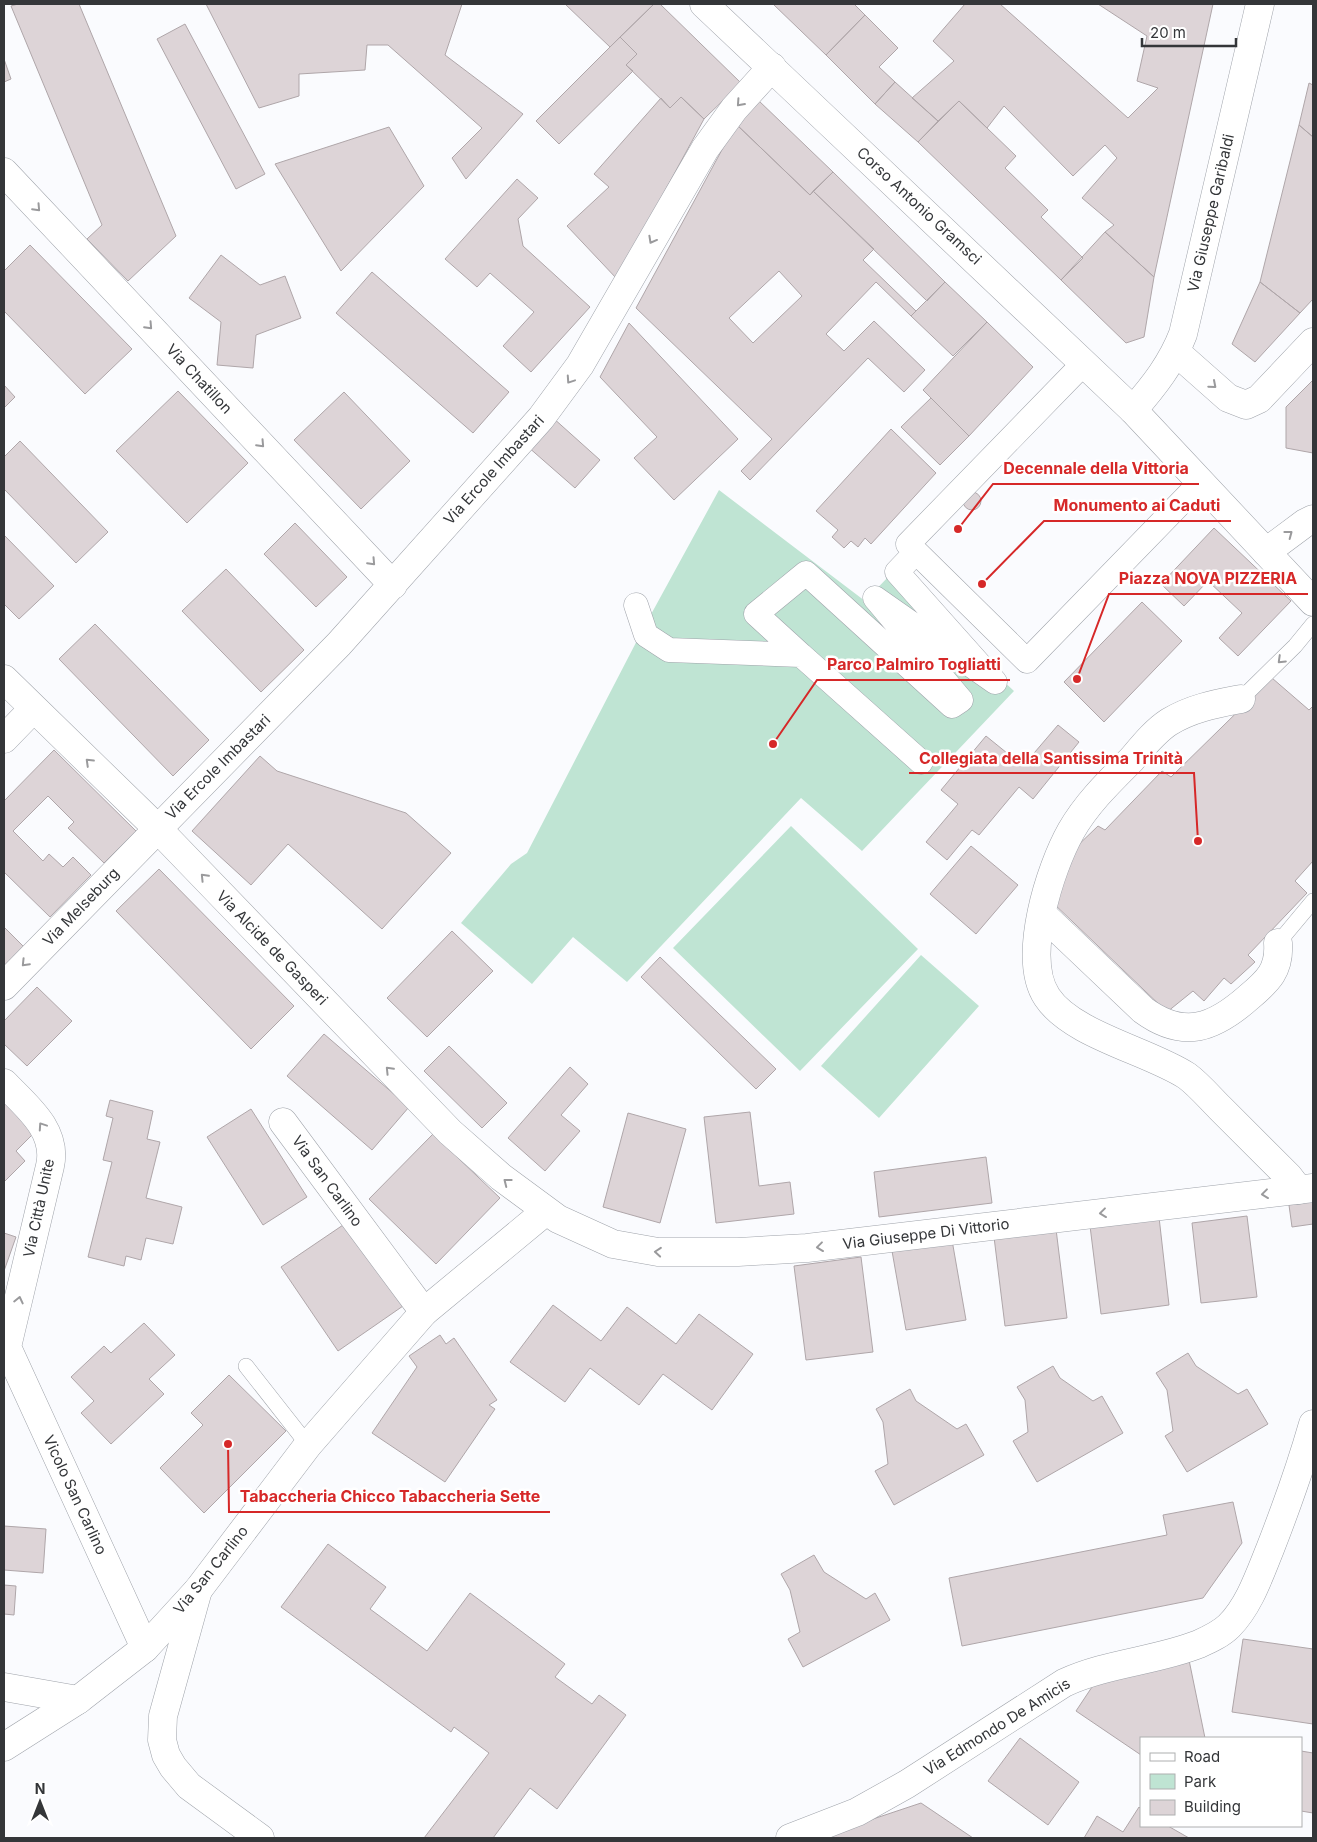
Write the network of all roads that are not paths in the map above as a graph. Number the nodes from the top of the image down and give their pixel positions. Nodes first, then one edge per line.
1 (704, 4) edge
2 (1260, 4) edge
3 (772, 67) junction
4 (4, 172) edge
5 (1313, 342) edge
6 (1176, 352) junction
7 (1084, 363) junction
8 (1133, 410) junction
9 (1201, 482) junction
10 (1313, 519) edge
11 (916, 552) junction
12 (1266, 552) junction
13 (394, 585) junction
14 (1313, 602) edge
15 (636, 605) dead end
16 (1313, 624) edge
17 (801, 655) junction
18 (4, 679) edge
19 (1241, 699) joint
20 (33, 709) junction
21 (4, 739) edge
22 (921, 762) dead end
23 (157, 828) junction
24 (1313, 901) edge
25 (1042, 914) junction
26 (1278, 943) joint
27 (4, 986) edge
28 (4, 1083) edge
29 (283, 1122) dead end
30 (1306, 1189) edge
31 (546, 1211) junction
32 (424, 1312) junction
33 (6, 1346) edge
34 (246, 1366) dead end
35 (1313, 1424) edge
36 (308, 1445) junction
37 (198, 1590) junction
38 (145, 1648) junction
39 (4, 1687) edge
40 (78, 1700) junction
41 (4, 1747) edge
42 (260, 1838) edge
43 (790, 1838) edge

1 - 3 street, Corso Antonio Gramsci
2 - 6 street, Via Giuseppe Garibaldi
3 - 7 street, Corso Antonio Gramsci
3 -> 13 street, Via Ercole Imbastari
4 -> 13 street, Via Chatillon
6 -> 5 street
6 - 8 street, Via Giuseppe Garibaldi
7 - 8 street, Corso Antonio Gramsci
7 - 11 street
8 - 9 street, Corso Antonio Gramsci
9 - 11 street
9 - 12 street, Corso Antonio Gramsci
12 -> 10 street
11 - 17 street
12 - 14 street, Corso Antonio Gramsci
13 - 23 street, Via Ercole Imbastari
15 - 17 street
16 -> 19 lane
17 - 22 street
18 - 20 street, Via Alcide de Gasperi
19 - 25 street
20 - 21 street
23 -> 20 street, Via Alcide de Gasperi
23 -> 27 street, Via Melseburg
31 -> 23 street, Via Alcide de Gasperi
24 - 26 lane
25 - 26 street
25 - 30 street
33 -> 28 street, Via Città Unite
29 - 32 street, Via San Carlino
30 -> 31 street, Via Giuseppe Di Vittorio
31 - 32 street, Via San Carlino
32 - 36 street, Via San Carlino
33 - 38 street, Vicolo San Carlino
34 - 36 lane
35 - 43 street, Via Edmondo De Amicis
36 - 37 street, Via San Carlino
37 - 38 street, Via San Carlino
37 - 42 street
38 - 40 street, Via San Carlino
39 - 40 street
40 - 41 street, Via San Carlino

